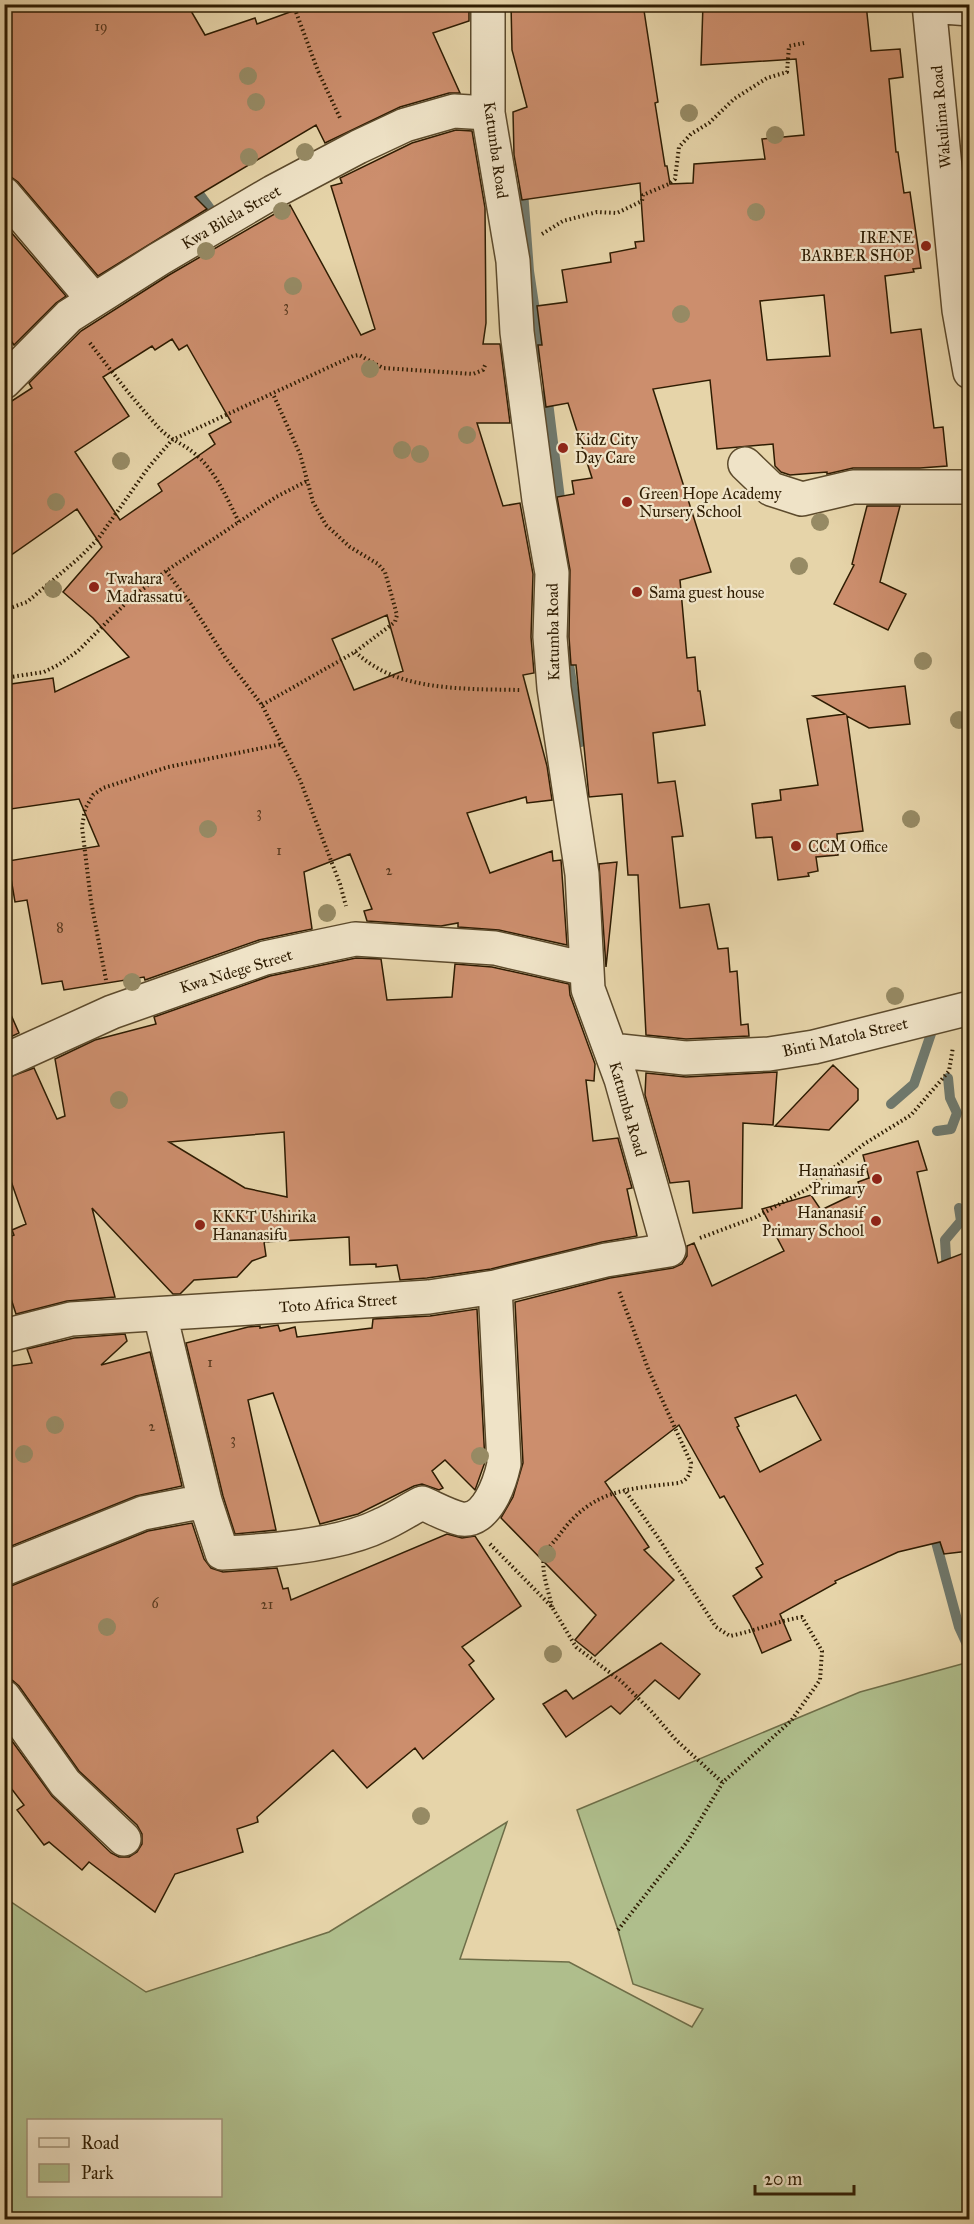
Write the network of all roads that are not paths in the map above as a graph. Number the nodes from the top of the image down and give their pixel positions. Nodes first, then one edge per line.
1 (488, 4) edge
2 (930, 5) edge
3 (969, 9) edge
4 (488, 113) junction
5 (4, 194) edge
6 (81, 308) junction
7 (969, 372) edge
8 (4, 382) edge
9 (744, 464) dead end
10 (969, 487) edge
11 (586, 969) junction
12 (964, 1009) edge
13 (611, 1050) junction
14 (4, 1061) edge
15 (669, 1250) joint
16 (495, 1287) junction
17 (160, 1314) junction
18 (4, 1336) edge
19 (206, 1501) junction
20 (4, 1569) edge
21 (4, 1697) edge
22 (124, 1839) dead end

1 - 4 street, Katumba Road
2 - 3 street
2 - 7 street, Wakulima Road
4 - 6 street, Kwa Bilela Street
4 - 11 street, Katumba Road
5 - 6 street
6 - 8 street, Kwa Bilela Street
9 - 10 street
11 - 13 street, Katumba Road
11 - 14 street, Kwa Ndege Street
12 - 13 street, Binti Matola Street
13 - 15 street, Katumba Road
15 - 16 street, Toto Africa Street
16 - 17 street, Toto Africa Street
16 - 19 street
17 - 18 street, Toto Africa Street
17 - 19 street
19 - 20 street
21 - 22 street

